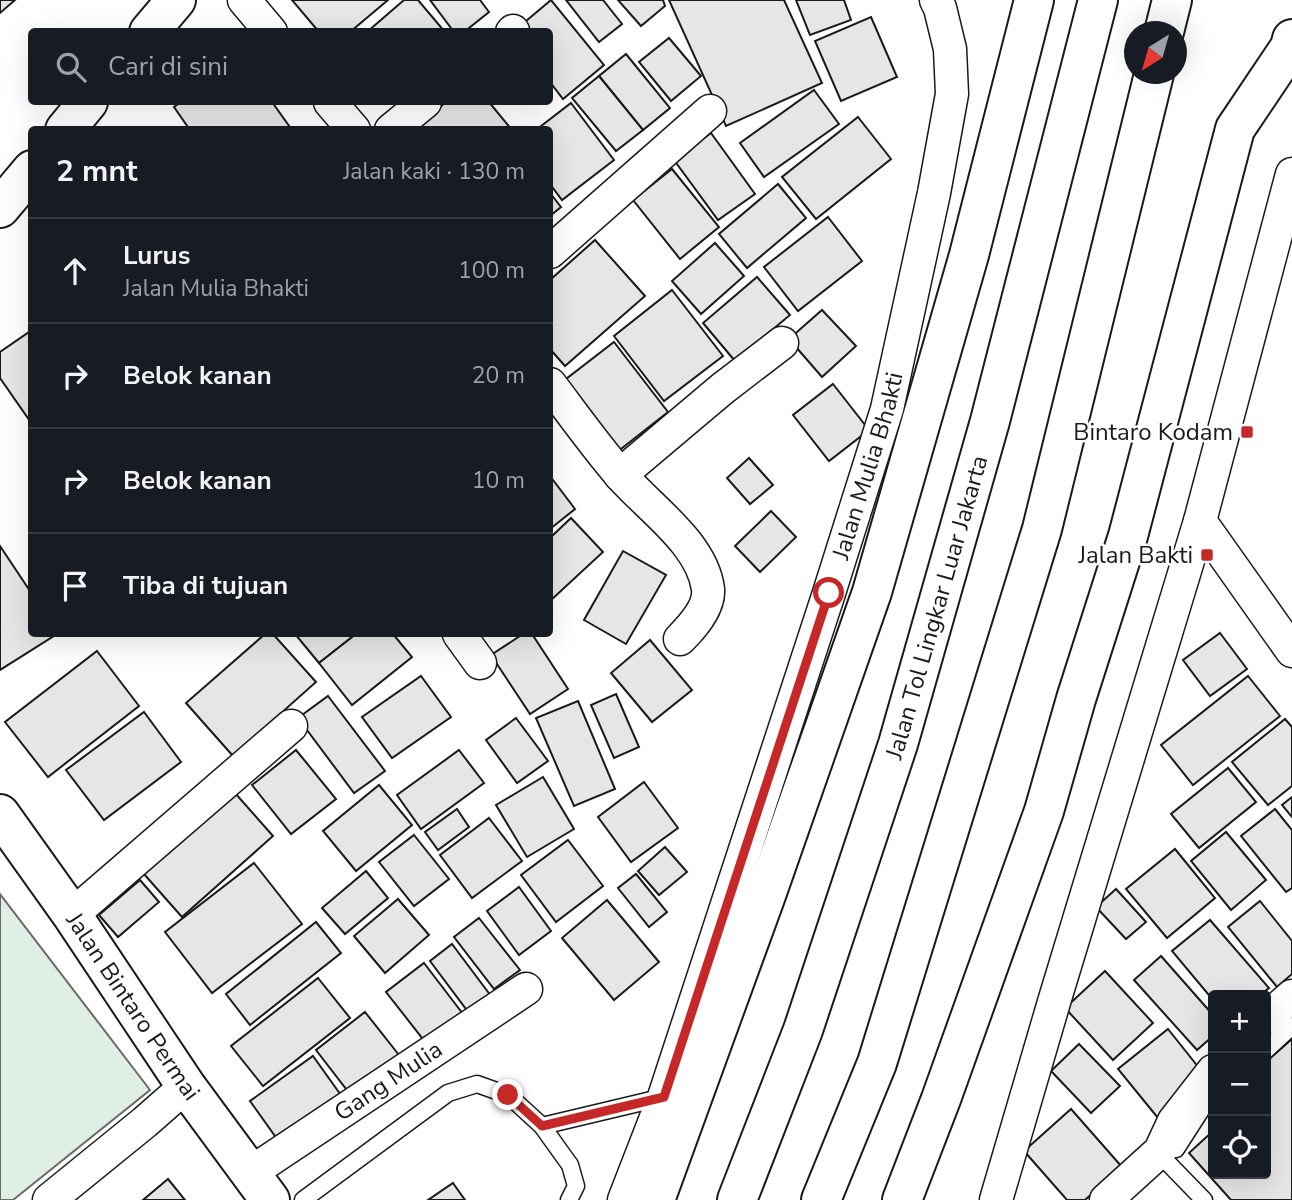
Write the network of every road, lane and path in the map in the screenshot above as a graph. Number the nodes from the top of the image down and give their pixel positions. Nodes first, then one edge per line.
1 (176, 0) edge
2 (244, 0) edge
3 (936, 0) edge
4 (1034, 0) edge
5 (1098, 0) edge
6 (1172, 0) edge
7 (1167, 21) edge
8 (152, 28) edge
9 (268, 28) edge
10 (1291, 53) edge
11 (1152, 84) edge
12 (333, 105) edge
13 (421, 105) edge
14 (710, 111) dead end
15 (351, 126) edge
16 (396, 126) edge
17 (1292, 174) edge
18 (553, 249) edge
19 (782, 343) dead end
20 (553, 388) edge
21 (620, 475) junction
22 (1200, 521) junction
23 (461, 637) edge
24 (680, 639) dead end
25 (1292, 652) edge
26 (481, 663) dead end
27 (291, 726) dead end
28 (0, 814) edge
29 (72, 915) junction
30 (527, 989) dead end
31 (1292, 996) edge
32 (1271, 1015) edge
33 (1292, 1026) edge
34 (1271, 1045) edge
35 (1208, 1077) edge
36 (186, 1086) junction
37 (664, 1097) junction
38 (1208, 1102) edge
39 (542, 1126) junction
40 (1168, 1163) junction
41 (259, 1186) edge
42 (49, 1200) edge
43 (303, 1200) edge
44 (569, 1200) edge
45 (624, 1200) edge
46 (655, 1200) edge
47 (737, 1200) edge
48 (821, 1200) edge
49 (902, 1200) edge
50 (996, 1200) edge
51 (1106, 1200) edge
52 (1129, 1200) edge
53 (1204, 1200) edge

1 - 8 main road
2 - 9 street
3 - 37 street, Jalan Mulia Bhakti
4 - 46 main road
5 - 47 main road, Jalan Tol Lingkar Luar Jakarta
6 - 7 main road
10 - 49 main road
11 - 48 main road
12 - 15 street
13 - 16 street
14 - 18 street
17 - 22 street
19 - 21 street
20 - 21 street
21 - 24 street
22 - 25 street
22 - 50 street
23 - 26 street
27 - 29 street
28 - 29 main road, Jalan Bintaro Permai
29 - 36 main road, Jalan Bintaro Permai
30 - 41 street, Gang Mulia
31 - 32 street
33 - 34 lane
35 - 51 street
36 - 41 main road, Jalan Bintaro Permai
36 - 42 street
37 - 39 lane
37 - 45 street, Jalan Mulia Bhakti
38 - 40 lane
39 - 43 lane
39 - 44 lane
40 - 52 lane
40 - 53 lane

